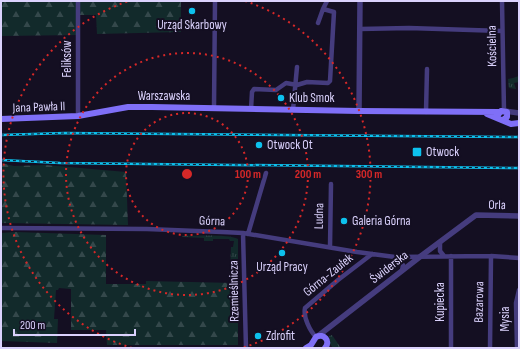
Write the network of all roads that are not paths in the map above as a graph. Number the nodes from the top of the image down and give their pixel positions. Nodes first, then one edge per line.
1 (78, 1) edge
2 (215, 1) edge
3 (327, 1) edge
4 (360, 1) edge
5 (502, 1) edge
6 (324, 9) junction
7 (318, 23) dead end
8 (360, 29) junction
9 (502, 31) junction
10 (297, 67) dead end
11 (427, 69) dead end
12 (295, 85) junction
13 (214, 107) junction
14 (251, 109) junction
15 (293, 110) junction
16 (359, 111) junction
17 (426, 112) junction
18 (519, 114) edge
19 (503, 115) junction
20 (78, 116) junction
21 (1, 119) edge
22 (519, 123) edge
23 (266, 173) dead end
24 (330, 184) dead end
25 (519, 216) edge
26 (1, 228) edge
27 (455, 231) joint
28 (245, 234) junction
29 (440, 242) junction
30 (330, 247) junction
31 (372, 254) junction
32 (421, 256) junction
33 (444, 256) junction
34 (451, 256) junction
35 (491, 256) junction
36 (397, 257) junction
37 (519, 258) edge
38 (402, 271) junction
39 (519, 290) edge
40 (337, 322) junction
41 (316, 341) edge
42 (328, 344) edge
43 (246, 348) edge
44 (306, 348) edge
45 (451, 348) edge
46 (490, 348) edge
47 (517, 348) edge

1 - 20 street, Feliksów
2 - 13 street
3 - 6 street
4 - 8 street
5 - 9 street, Kościelna
6 - 7 street
6 - 12 street
8 - 9 street
8 - 16 street
9 - 19 street, Kościelna
10 - 12 street
11 - 17 street
12 - 14 street
12 - 15 street
13 - 14 main road, Warszawska
13 - 20 main road, Warszawska
14 - 15 main road, Warszawska
15 - 16 main road, Warszawska
16 - 17 main road, Warszawska
17 - 19 main road, Warszawska
18 - 19 street, Warszawska
18 - 22 street, Warszawska
19 - 22 main road, Warszawska
20 - 21 main road, Jana Pawła II
23 - 28 street, Rzemieślnicza
24 - 30 street, Ludna
25 - 27 street, Orla
26 - 28 street, Górna
27 - 29 street, Świderska
28 - 30 street, Górna
28 - 43 street, Rzemieślnicza
29 - 32 street, Świderska
29 - 33 street
30 - 31 street, Górna
31 - 36 street, Górna
31 - 41 street, Górna-Zaułek
32 - 33 street, Górna
32 - 36 street, Górna
32 - 38 street, Świderska
33 - 34 street, Górna
34 - 35 street, Górna
34 - 45 street, Kupiecka
35 - 37 street, Górna
35 - 46 street, Bazarowa
36 - 38 street
38 - 40 street, Świderska
39 - 47 street, Mysia
40 - 41 street, Świderska
40 - 42 street, Świderska
41 - 42 main road
41 - 44 main road, Świderska

